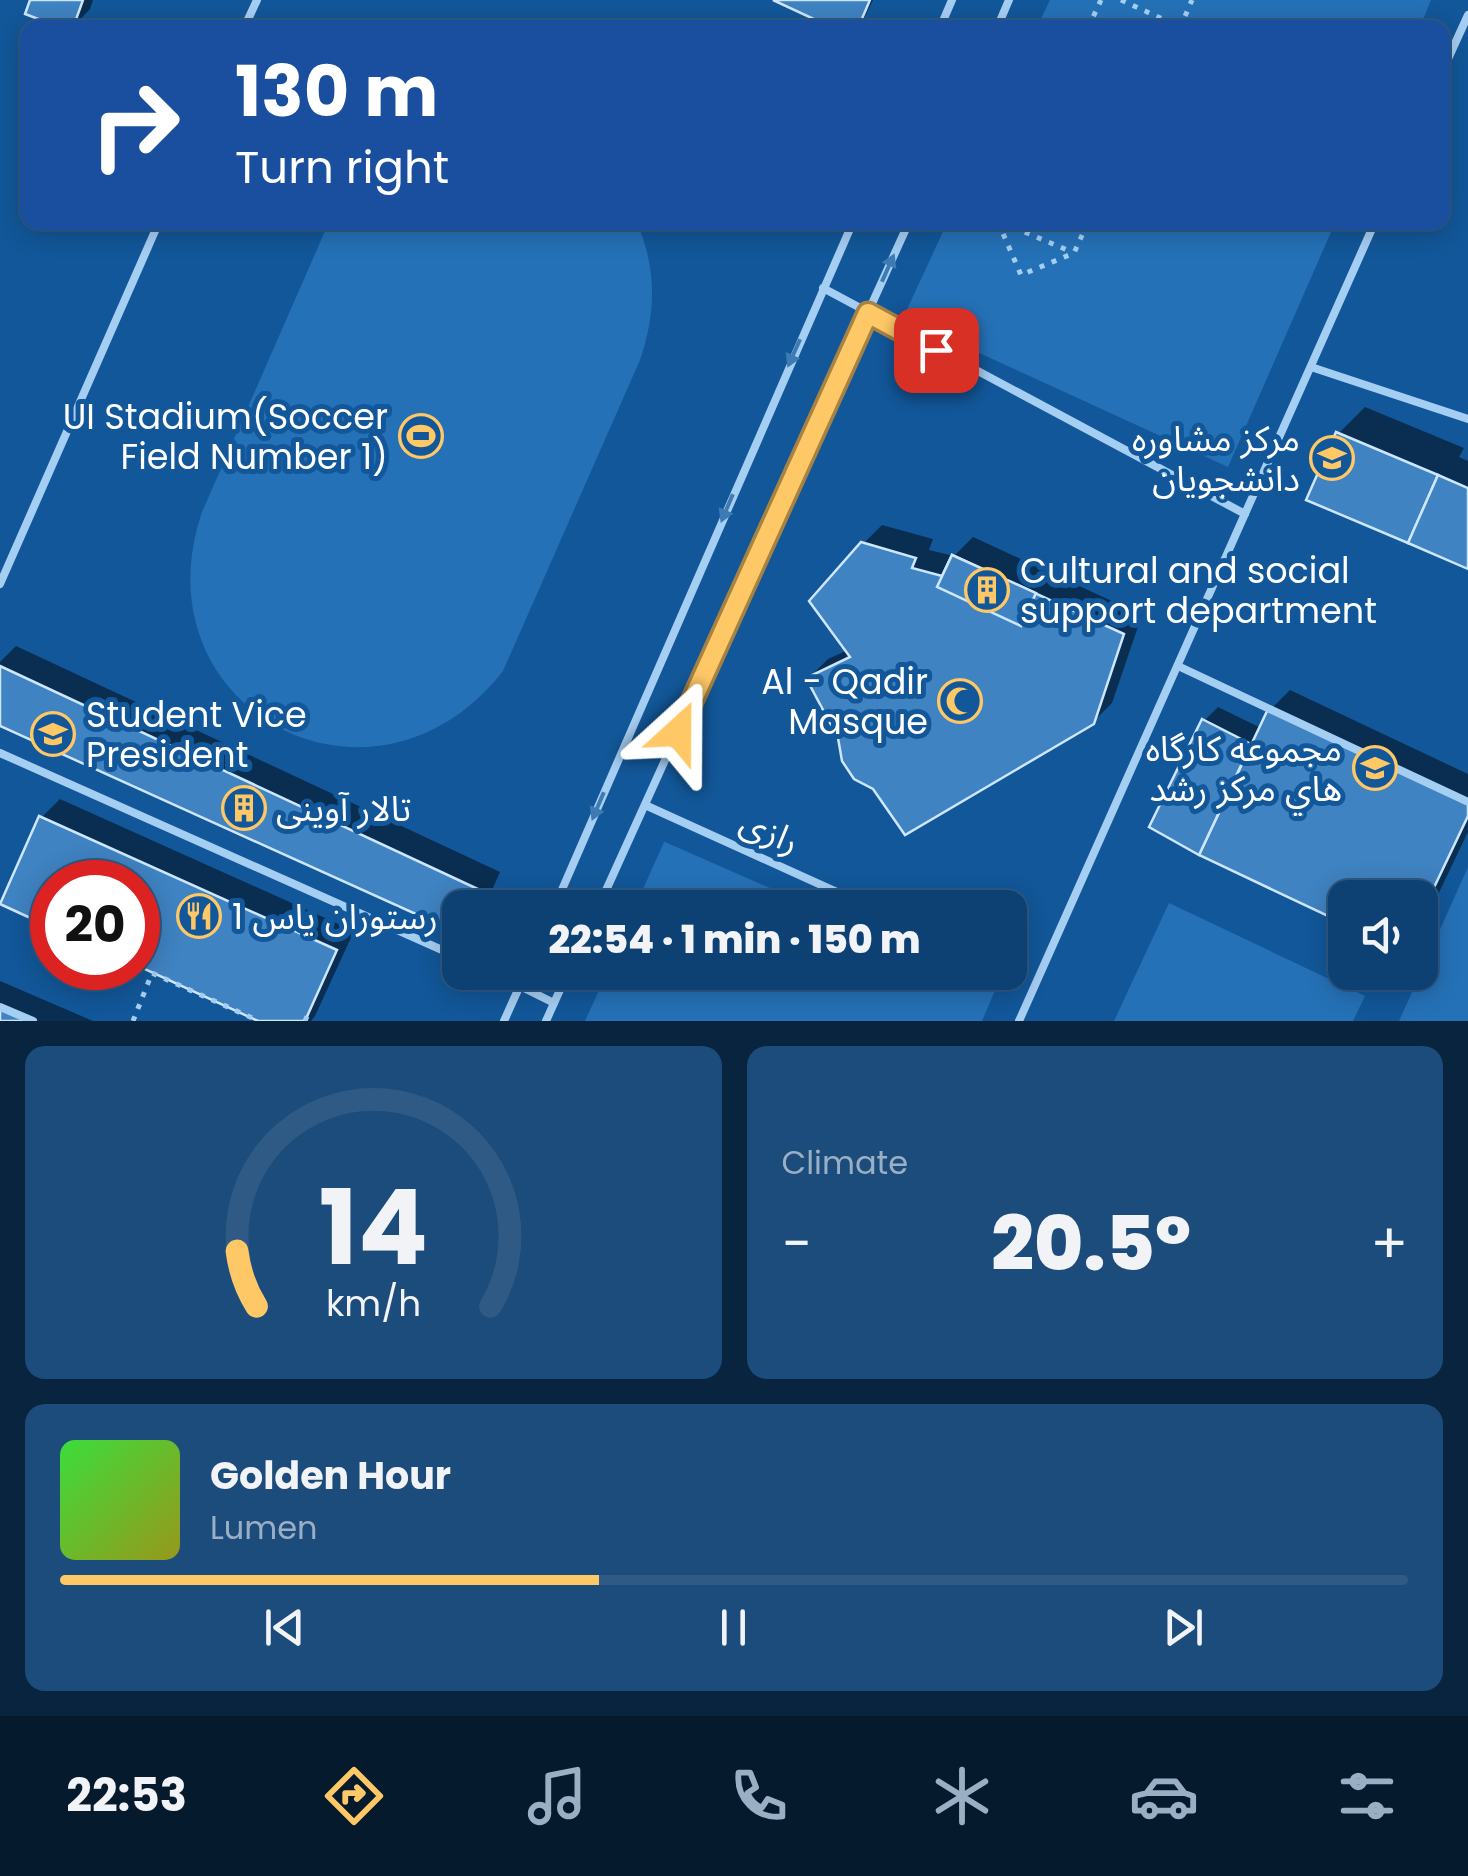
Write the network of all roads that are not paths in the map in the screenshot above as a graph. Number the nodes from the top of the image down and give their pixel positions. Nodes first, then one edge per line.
1 (1468, 15) edge
2 (1450, 54) edge
3 (155, 230) edge
4 (849, 230) edge
5 (905, 230) edge
6 (1372, 230) edge
7 (823, 288) junction
8 (868, 313) junction
9 (1311, 367) junction
10 (1468, 419) edge
11 (1245, 514) junction
12 (0, 584) edge
13 (1178, 666) junction
14 (0, 753) edge
15 (1468, 802) edge
16 (645, 805) junction
17 (562, 890) edge
18 (606, 890) edge
19 (832, 890) edge
20 (442, 950) edge
21 (518, 990) edge
22 (529, 990) edge
23 (560, 990) edge
24 (554, 1003) junction
25 (0, 1007) edge
26 (33, 1021) edge
27 (504, 1021) edge
28 (546, 1021) edge
29 (1019, 1021) edge

1 - 2 lane
3 - 12 lane
4 - 7 lane
8 -> 5 lane
6 - 9 lane
7 - 8 lane
7 -> 17 lane
8 - 11 lane
8 - 16 lane
9 - 10 lane
9 - 11 lane
11 - 13 lane
13 - 15 lane
13 - 29 lane
14 - 20 lane
16 - 18 lane
16 - 19 lane, رازی
21 - 27 lane
22 - 24 lane
23 - 24 lane
24 - 28 lane
25 - 26 lane

